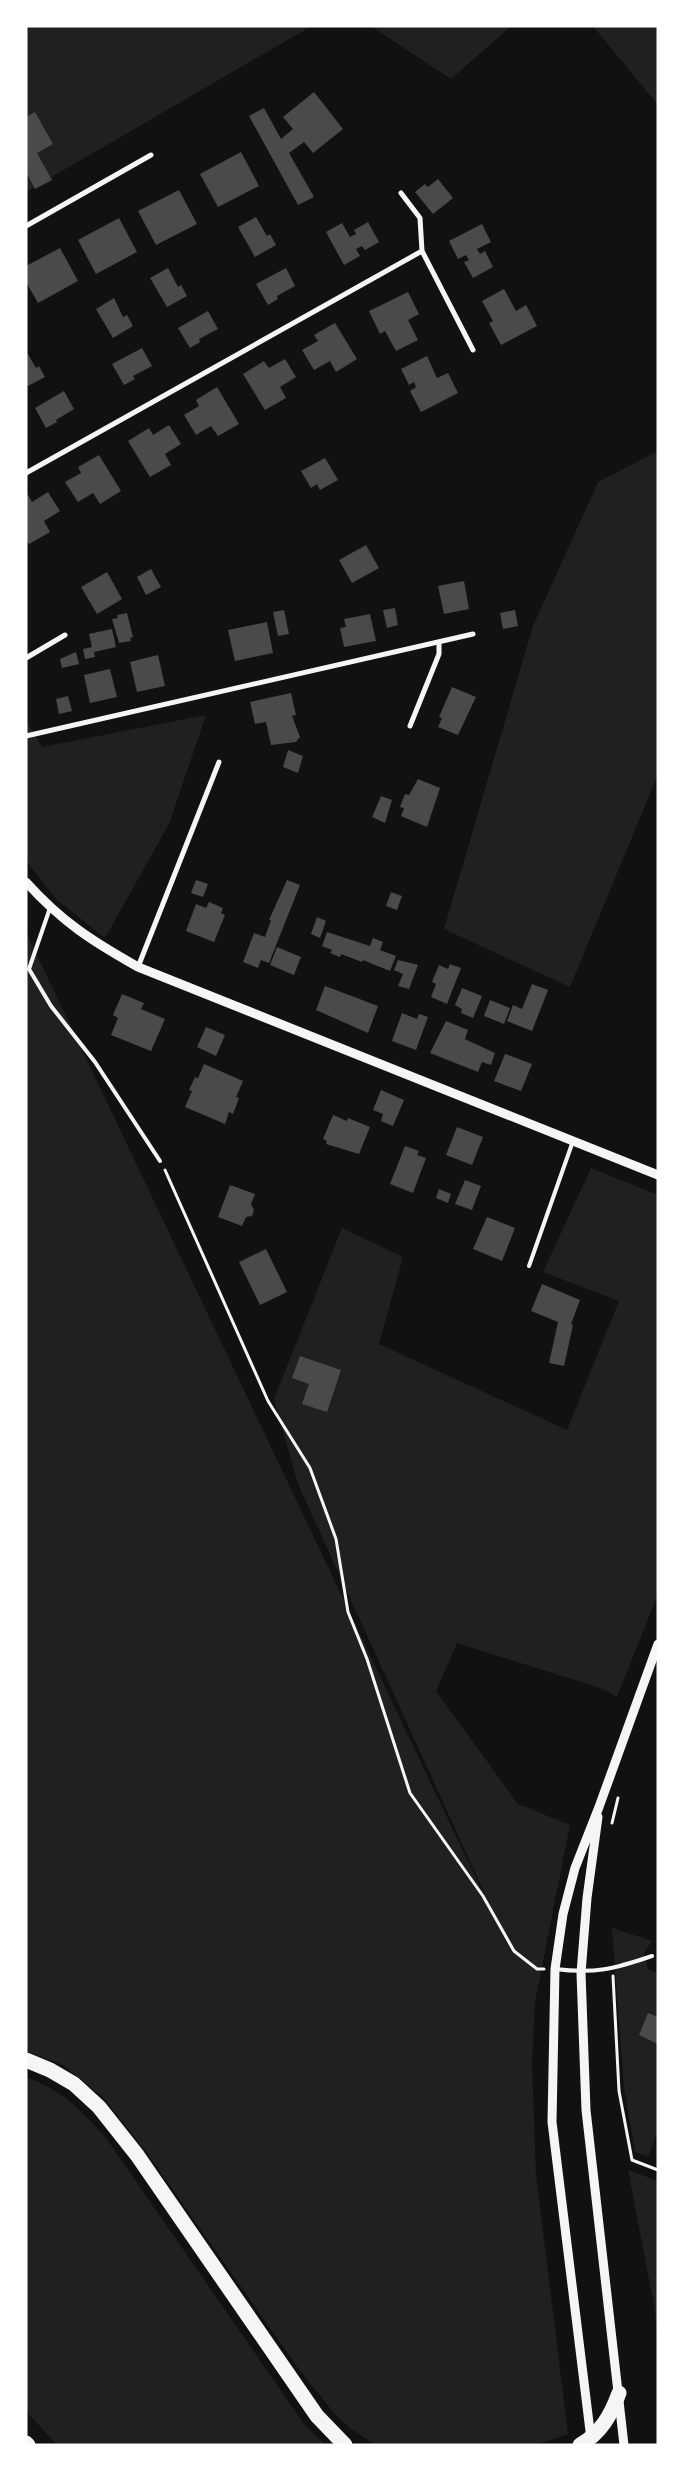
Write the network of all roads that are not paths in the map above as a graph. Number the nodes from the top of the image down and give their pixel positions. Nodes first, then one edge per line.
1 (151, 155) dead end
2 (401, 193) dead end
3 (26, 226) edge
4 (422, 251) junction
5 (473, 350) dead end
6 (26, 473) edge
7 (473, 634) dead end
8 (65, 635) dead end
9 (439, 642) junction
10 (26, 658) edge
11 (410, 726) dead end
12 (26, 736) edge
13 (219, 762) dead end
14 (26, 882) edge
15 (50, 908) junction
16 (138, 967) junction
17 (573, 1140) junction
18 (160, 1161) road end
19 (658, 1175) edge
20 (529, 1266) dead end
21 (658, 1644) edge
22 (599, 1807) junction
23 (652, 1956) dead end
24 (555, 1970) junction
25 (581, 1973) junction
26 (26, 2060) edge
27 (619, 2393) junction
28 (587, 2442) edge
29 (345, 2445) edge
30 (624, 2445) edge

1 - 3 street
2 - 4 street
4 - 5 street
4 - 6 street
7 - 9 street
8 - 10 street
9 - 11 street
9 - 12 street
13 - 16 street
14 - 15 street
15 - 16 street
15 - 18 lane
16 - 17 street
17 - 19 street
17 - 20 lane
21 - 22 street
22 - 24 street
22 - 25 street
23 - 25 lane
24 - 25 lane
24 - 28 street
25 - 27 street
26 - 29 highway
27 - 28 highway
27 - 30 street

